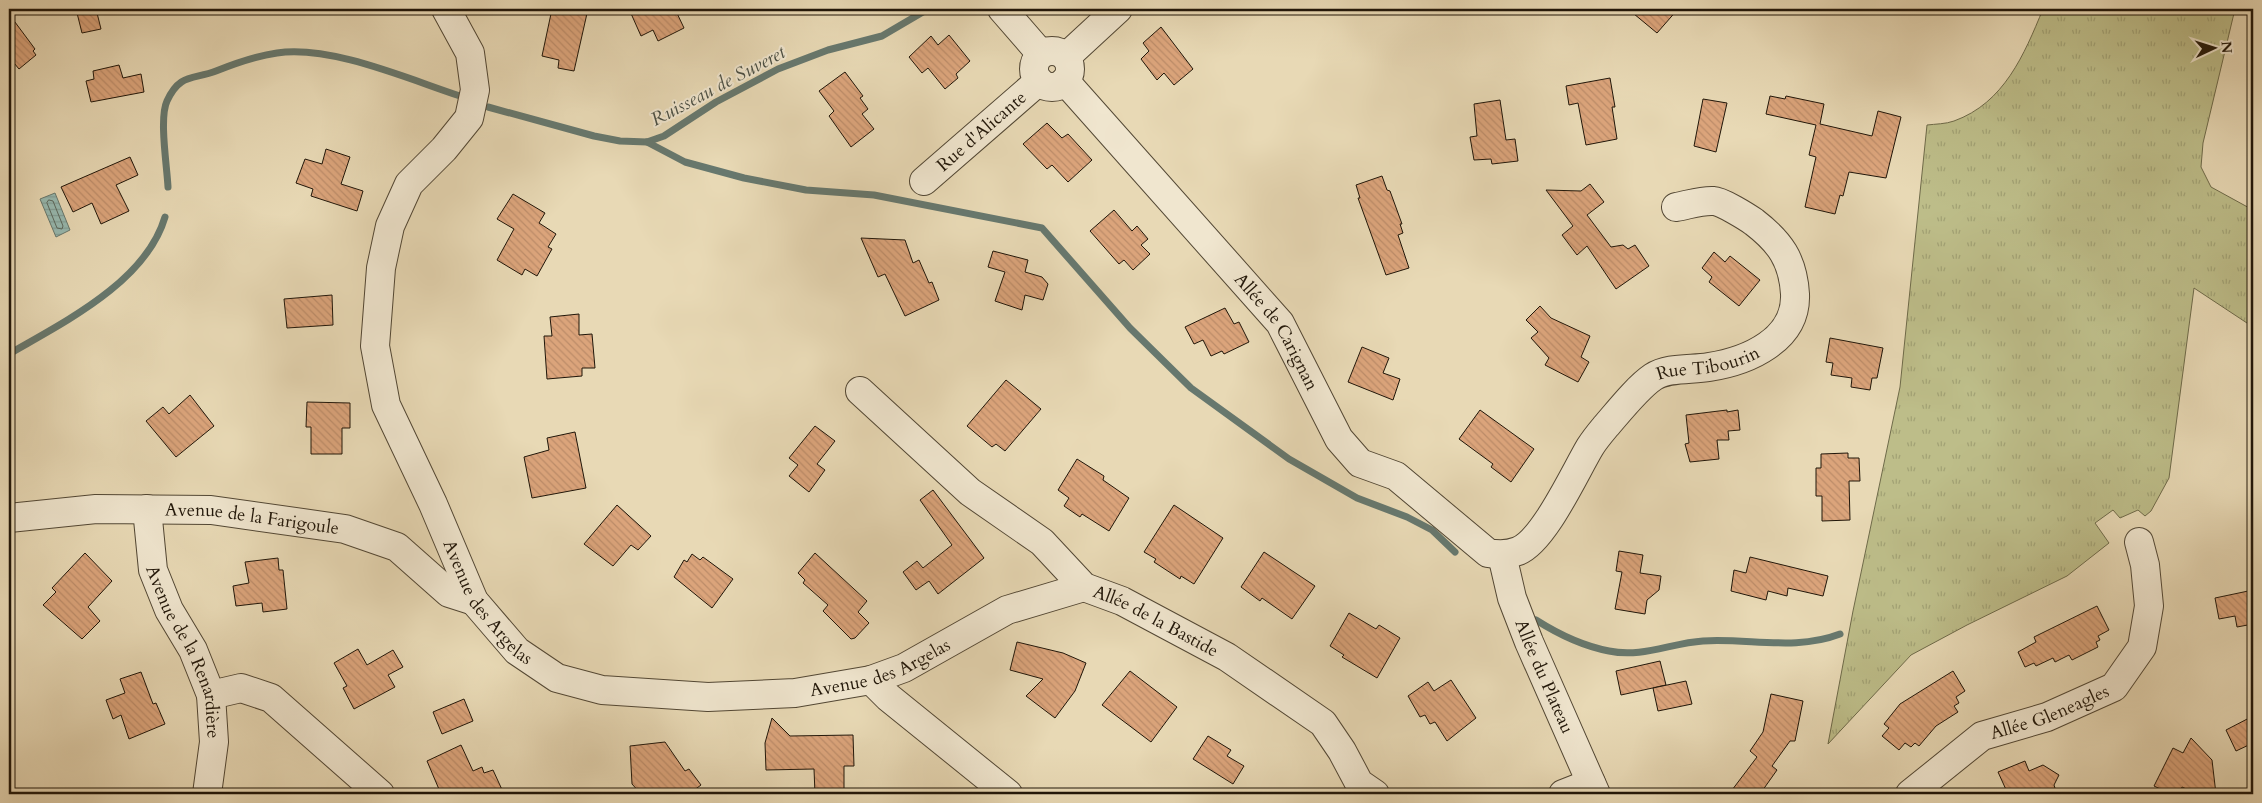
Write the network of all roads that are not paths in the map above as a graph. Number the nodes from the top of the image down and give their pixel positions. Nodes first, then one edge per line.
1 (446, 9) edge
2 (1002, 9) edge
3 (1118, 9) edge
4 (1053, 68) junction
5 (924, 181) dead end
6 (1676, 207) dead end
7 (860, 391) dead end
8 (147, 509) junction
9 (9, 518) edge
10 (2139, 542) dead end
11 (1502, 555) junction
12 (1084, 587) junction
13 (474, 601) junction
14 (871, 680) junction
15 (211, 695) junction
16 (1594, 788) edge
17 (207, 794) edge
18 (380, 794) edge
19 (1008, 794) edge
20 (1374, 794) edge
21 (1563, 794) edge
22 (1910, 794) edge

1 - 13 street, Avenue des Argelas
2 - 4 street, Allée de Carignan
3 - 4 street, Rue d'Alicante
4 - 5 street, Rue d'Alicante
4 - 11 street, Allée de Carignan
6 - 11 street, Rue Tibourin
7 - 12 street, Allée de la Bastide
8 - 9 street, Avenue de la Farigoule
8 - 13 street, Avenue de la Farigoule
8 - 15 street, Avenue de la Renardière
10 - 22 street, Allée Gleneagles
11 - 16 street, Allée du Plateau
12 - 14 street, Avenue des Argelas
12 - 20 street, Allée de la Bastide
13 - 14 street, Avenue des Argelas
14 - 19 street
15 - 17 street, Avenue de la Renardière
15 - 18 street
16 - 21 street

